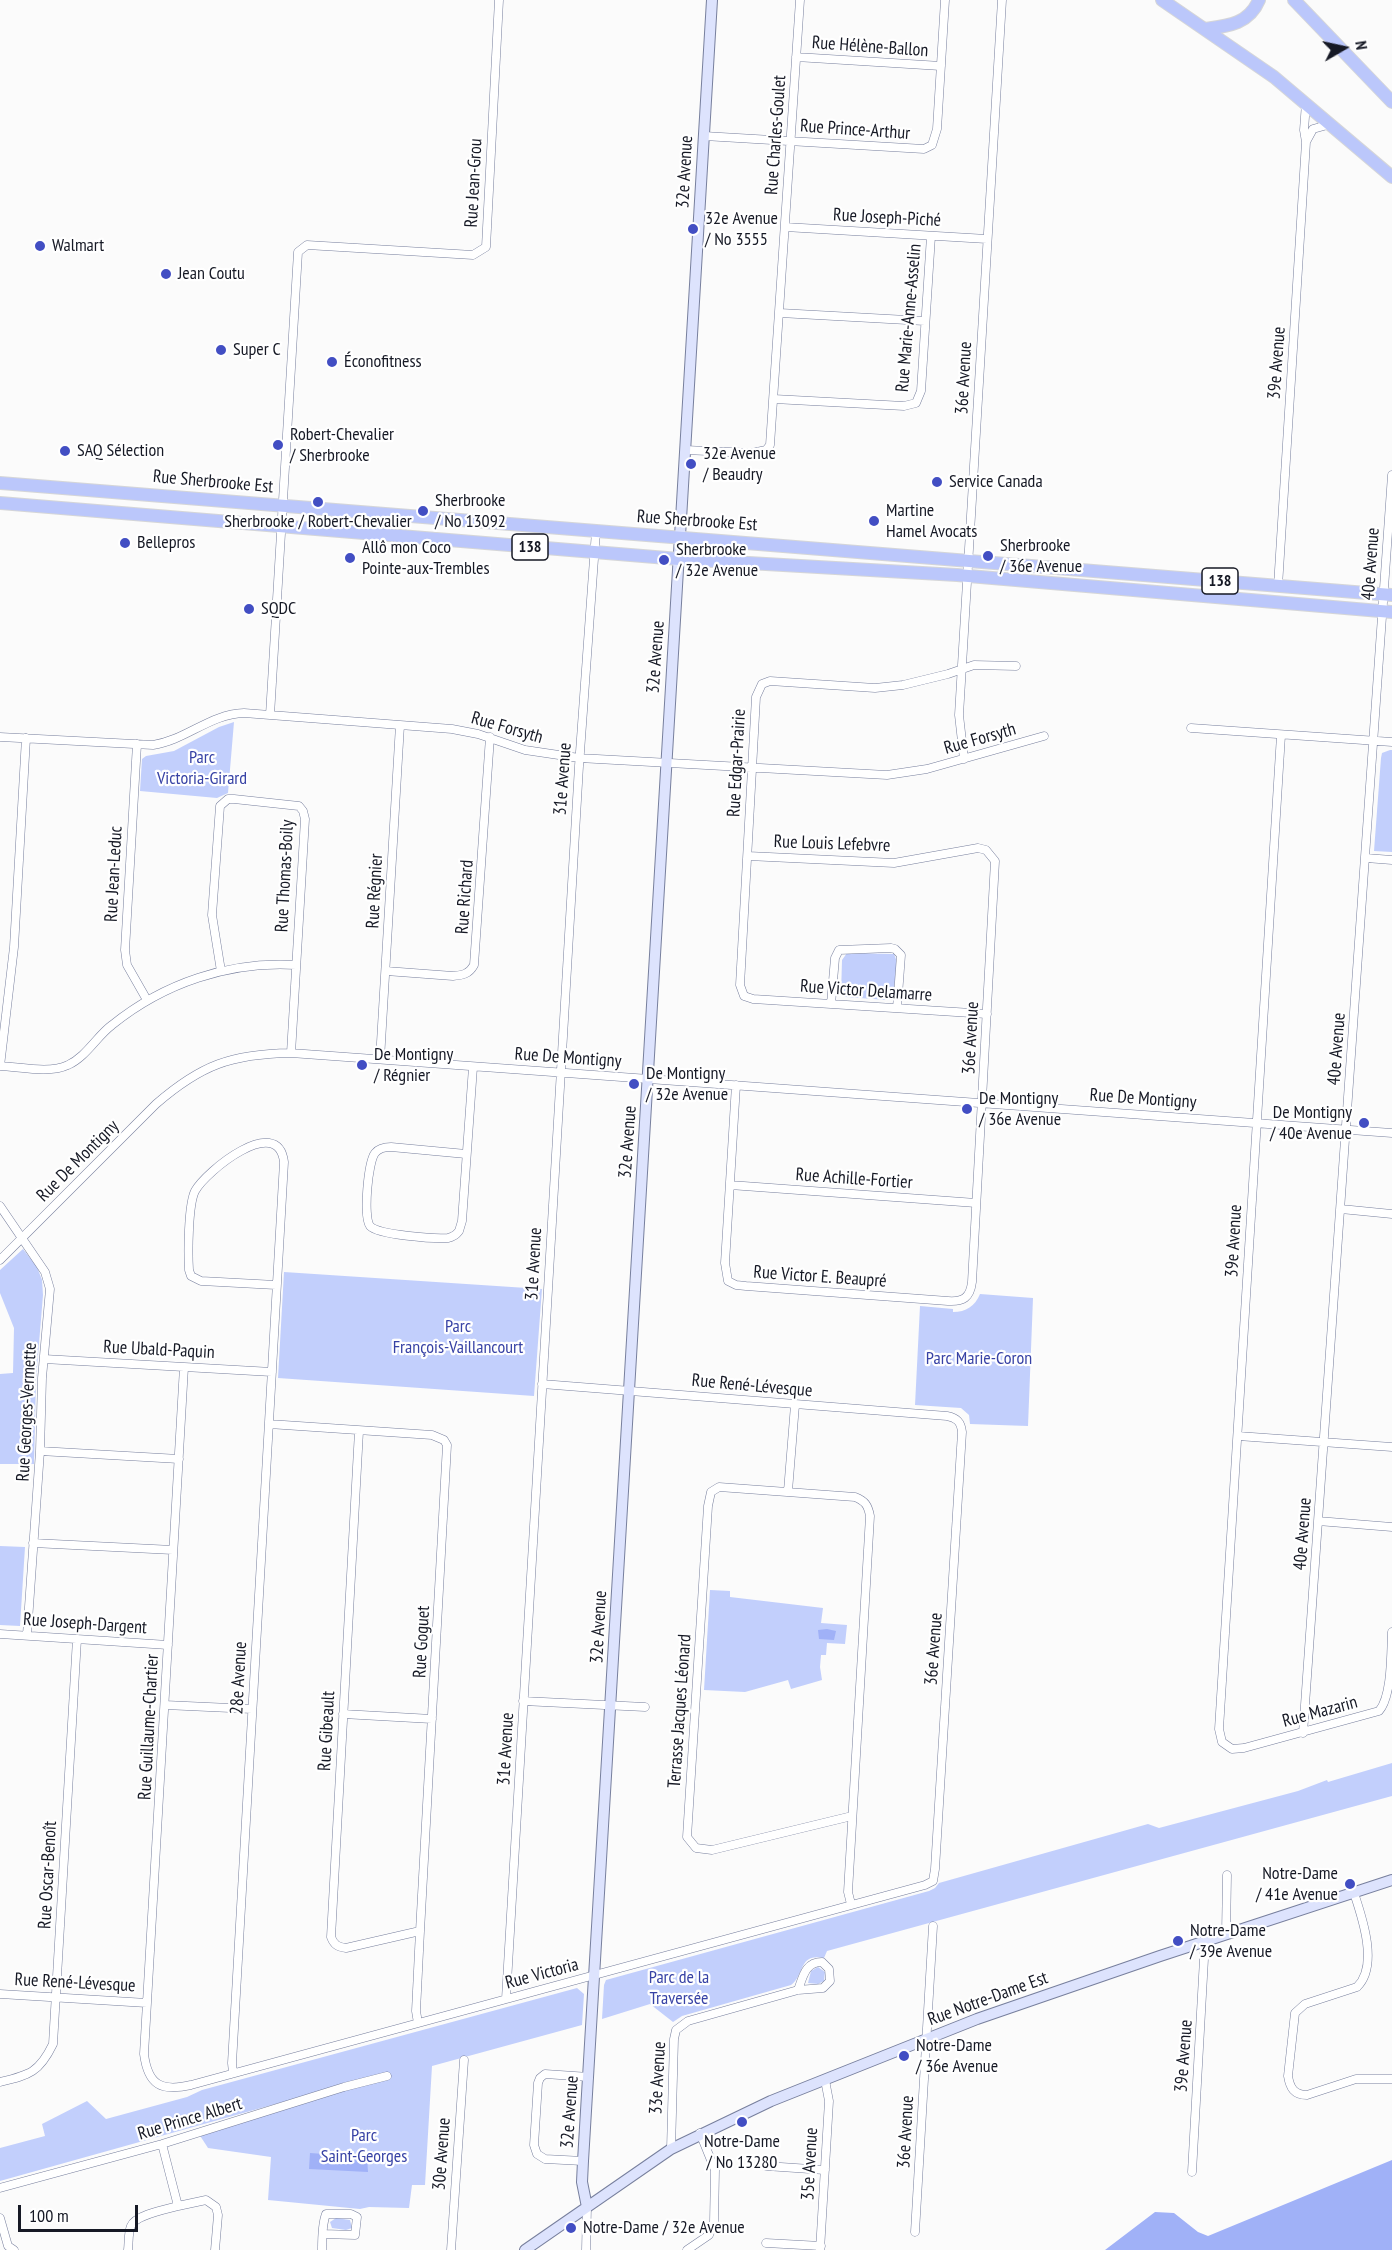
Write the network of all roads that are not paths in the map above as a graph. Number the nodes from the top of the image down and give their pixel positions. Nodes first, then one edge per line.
1 (499, 0) edge
2 (712, 0) edge
3 (800, 0) edge
4 (945, 0) edge
5 (1002, 0) edge
6 (1162, 0) edge
7 (1259, 0) edge
8 (1294, 0) edge
9 (1205, 29) junction
10 (796, 57) junction
11 (941, 66) junction
12 (1392, 102) edge
13 (1306, 103) junction
14 (1331, 124) junction
15 (704, 136) junction
16 (791, 140) junction
17 (1306, 142) junction
18 (1392, 177) edge
19 (785, 227) junction
20 (931, 236) junction
21 (987, 239) junction
22 (780, 313) junction
23 (925, 321) junction
24 (774, 399) junction
25 (686, 450) junction
26 (1392, 475) edge
27 (0, 483) edge
28 (70, 489) junction
29 (178, 497) junction
30 (0, 503) edge
31 (1391, 504) edge
32 (282, 506) junction
33 (51, 507) junction
34 (382, 514) junction
35 (166, 516) junction
36 (470, 520) junction
37 (283, 527) junction
38 (596, 531) junction
39 (380, 535) junction
40 (681, 538) junction
41 (466, 541) junction
42 (594, 552) junction
43 (679, 559) junction
44 (968, 560) junction
45 (968, 577) junction
46 (1278, 586) junction
47 (1388, 595) edge
48 (1387, 612) edge
49 (1016, 666) dead end
50 (962, 668) junction
51 (270, 715) junction
52 (400, 724) junction
53 (1191, 728) dead end
54 (1281, 735) junction
55 (1044, 736) dead end
56 (0, 737) edge
57 (490, 737) junction
58 (26, 738) junction
59 (1373, 740) junction
60 (1392, 742) edge
61 (137, 744) junction
62 (579, 758) junction
63 (964, 759) junction
64 (666, 764) junction
65 (752, 769) junction
66 (986, 850) joint
67 (748, 856) junction
68 (1366, 858) junction
69 (1392, 860) edge
70 (296, 965) junction
71 (221, 970) junction
72 (386, 971) junction
73 (744, 996) joint
74 (147, 1000) junction
75 (831, 1004) junction
76 (897, 1008) junction
77 (987, 1014) junction
78 (291, 1053) junction
79 (380, 1059) junction
80 (0, 1066) edge
81 (473, 1067) junction
82 (560, 1073) junction
83 (648, 1078) junction
84 (736, 1085) junction
85 (982, 1103) junction
86 (1256, 1122) junction
87 (1347, 1130) junction
88 (1392, 1133) edge
89 (466, 1154) junction
90 (730, 1185) junction
91 (976, 1203) junction
92 (0, 1206) edge
93 (1341, 1209) junction
94 (1392, 1214) edge
95 (23, 1238) junction
96 (0, 1260) edge
97 (276, 1285) junction
98 (963, 1300) joint
99 (44, 1359) junction
100 (184, 1367) junction
101 (272, 1372) junction
102 (543, 1384) junction
103 (629, 1391) junction
104 (795, 1405) junction
105 (958, 1420) joint
106 (269, 1424) junction
107 (359, 1431) junction
108 (1238, 1436) junction
109 (1325, 1442) junction
110 (1392, 1447) edge
111 (40, 1450) junction
112 (179, 1459) junction
113 (788, 1491) junction
114 (1318, 1521) junction
115 (1392, 1527) edge
116 (33, 1544) junction
117 (173, 1550) junction
118 (1392, 1632) edge
119 (0, 1634) edge
120 (27, 1635) junction
121 (77, 1639) junction
122 (168, 1645) junction
123 (524, 1701) junction
124 (165, 1705) junction
125 (611, 1706) junction
126 (645, 1707) dead end
127 (252, 1709) junction
128 (343, 1714) junction
129 (432, 1719) junction
130 (1303, 1733) junction
131 (1226, 1746) joint
132 (852, 1816) junction
133 (1227, 1875) dead end
134 (1392, 1880) edge
135 (933, 1881) joint
136 (1354, 1893) junction
137 (851, 1904) junction
138 (933, 1926) dead end
139 (420, 1931) junction
140 (1226, 1934) junction
141 (1205, 1941) junction
142 (594, 1976) junction
143 (798, 1990) junction
144 (0, 1994) edge
145 (56, 1997) junction
146 (506, 1999) junction
147 (147, 2003) junction
148 (418, 2023) junction
149 (927, 2039) junction
150 (464, 2060) dead end
151 (233, 2073) junction
152 (387, 2076) dead end
153 (589, 2077) junction
154 (1392, 2079) edge
155 (825, 2080) junction
156 (0, 2082) edge
157 (157, 2084) joint
158 (700, 2133) junction
159 (162, 2144) junction
160 (671, 2149) junction
161 (583, 2161) junction
162 (766, 2166) dead end
163 (825, 2170) junction
164 (1192, 2172) dead end
165 (0, 2188) edge
166 (178, 2206) junction
167 (587, 2207) junction
168 (0, 2218) edge
169 (915, 2232) dead end
170 (323, 2234) junction
171 (766, 2243) dead end
172 (820, 2248) edge
173 (9, 2249) edge
174 (128, 2250) edge
175 (215, 2250) edge
176 (322, 2250) edge
177 (451, 2250) edge
178 (525, 2250) edge
179 (586, 2250) edge
180 (687, 2250) edge

1 - 32 street, Rue Jean-Grou
2 - 15 street, 32e Avenue
3 - 10 street, Rue Charles-Goulet
4 - 11 street
5 - 21 street, 36e Avenue
6 - 9 main road
7 - 9 main road
8 - 12 main road
9 - 13 main road
10 - 11 street, Rue Hélène-Ballon
10 - 16 street, Rue Charles-Goulet
11 - 16 street, Rue Prince-Arthur
13 - 14 main road
13 - 17 street, 39e Avenue
14 - 17 street
14 - 18 main road
15 - 16 street, Rue Prince-Arthur
15 - 25 street, 32e Avenue
16 - 19 street, Rue Charles-Goulet
17 - 46 street, 39e Avenue
19 - 20 street, Rue Joseph-Piché
19 - 22 street, Rue Charles-Goulet
20 - 21 street, Rue Joseph-Piché
20 - 23 street, Rue Marie-Anne-Asselin
21 - 44 street, 36e Avenue
22 - 23 street
22 - 24 street, Rue Charles-Goulet
23 - 24 street, Rue Marie-Anne-Asselin
24 - 25 street, Rue Charles-Goulet
25 - 40 street, 32e Avenue
26 - 31 street, 40e Avenue
27 - 28 main road, Rue Sherbrooke Est / 138
28 - 29 main road, Rue Sherbrooke Est / 138
28 - 33 main road
29 - 32 main road, Rue Sherbrooke Est / 138
29 - 35 main road
30 - 33 main road, 138
31 - 47 street, 40e Avenue
32 - 34 main road, Rue Sherbrooke Est / 138
32 - 37 street
33 - 35 main road, 138
34 - 36 main road, Rue Sherbrooke Est / 138
34 - 39 main road
35 - 37 main road, 138
36 - 38 main road, Rue Sherbrooke Est / 138
36 - 41 main road
37 - 39 main road, 138
37 - 51 street
38 - 40 main road, Rue Sherbrooke Est / 138
38 - 42 street, 31e Avenue
39 - 41 main road, 138
40 - 43 street, 32e Avenue
40 - 44 main road, Rue Sherbrooke Est / 138
41 - 42 main road, 138
42 - 43 main road, 138
42 - 62 street, 31e Avenue
43 - 45 main road, 138
43 - 64 street, 32e Avenue
44 - 45 street, 36e Avenue
44 - 46 main road, Rue Sherbrooke Est / 138
45 - 48 main road, 138
45 - 50 street, 36e Avenue
46 - 47 main road, Rue Sherbrooke Est / 138
47 - 48 street, 40e Avenue
48 - 59 street, 40e Avenue
49 - 50 street, Rue Edgar-Prairie
50 - 63 street, 36e Avenue
50 - 65 street, Rue Edgar-Prairie
51 - 52 street, Rue Forsyth
51 - 61 street, Rue Forsyth
52 - 57 street, Rue Forsyth
52 - 72 street, Rue Régnier
53 - 54 street
54 - 59 street
54 - 86 street, 39e Avenue
55 - 63 street, Rue Forsyth
56 - 58 street, Rue Forsyth
57 - 62 street, Rue Forsyth
57 - 72 street, Rue Richard
58 - 61 street, Rue Forsyth
58 - 80 street
59 - 60 street
59 - 68 street, 40e Avenue
61 - 74 street, Rue Jean-Leduc
62 - 64 street, Rue Forsyth
62 - 82 street, 31e Avenue
63 - 65 street, Rue Forsyth
64 - 65 street, Rue Forsyth
64 - 83 street, 32e Avenue
65 - 67 street, Rue Edgar-Prairie
66 - 67 street, Rue Louis Lefebvre
66 - 77 street, 36e Avenue
67 - 73 street, Rue Edgar-Prairie
68 - 69 street
68 - 87 street, 40e Avenue
70 - 71 street
70 - 71 street, Rue Thomas-Boily
70 - 78 street, Rue Thomas-Boily
71 - 74 street
72 - 79 street, Rue Régnier
73 - 75 street, Rue Victor Delamarre
74 - 80 street
75 - 76 street, Rue Victor Delamarre
75 - 76 street
76 - 77 street, Rue Victor Delamarre
77 - 85 street, 36e Avenue
78 - 79 street, Rue De Montigny
78 - 95 street, Rue De Montigny
79 - 81 street, Rue De Montigny
81 - 82 street, Rue De Montigny
81 - 89 street
82 - 83 street, Rue De Montigny
82 - 102 street, 31e Avenue
83 - 84 street, Rue De Montigny
83 - 103 street, 32e Avenue
84 - 85 street, Rue De Montigny
84 - 90 street, Rue Victor E. Beaupré
85 - 86 street, Rue De Montigny
85 - 91 street, 36e Avenue
86 - 87 street, Rue De Montigny
86 - 108 street, 39e Avenue
87 - 88 street, Rue De Montigny
87 - 93 street, 40e Avenue
89 - 89 street
90 - 91 street, Rue Achille-Fortier
90 - 98 street, Rue Victor E. Beaupré
91 - 98 street, 36e Avenue
92 - 95 street, Rue Georges-Vermette
93 - 94 street
93 - 109 street, 40e Avenue
95 - 96 street, Rue De Montigny
95 - 99 street, Rue Georges-Vermette
97 - 97 street, 28e Avenue
97 - 101 street, 28e Avenue
99 - 100 street, Rue Ubald-Paquin
99 - 111 street, Rue Georges-Vermette
100 - 101 street, Rue Ubald-Paquin
100 - 112 street, Rue Guillaume-Chartier
101 - 106 street, 28e Avenue
102 - 103 street, Rue René-Lévesque
102 - 123 street, 31e Avenue
103 - 104 street, Rue René-Lévesque
103 - 125 street, 32e Avenue
104 - 105 street, Rue René-Lévesque
104 - 113 street
105 - 135 street, 36e Avenue
106 - 107 street, Rue Goguet
106 - 127 street, 28e Avenue
107 - 128 street, Rue Gibeault
107 - 129 street, Rue Goguet
108 - 109 street
108 - 131 street, 39e Avenue
109 - 110 street
109 - 114 street, 40e Avenue
111 - 112 street
111 - 116 street, Rue Georges-Vermette
112 - 117 street, Rue Guillaume-Chartier
113 - 132 street, Terrasse Jacques Léonard
113 - 132 street, Terrasse Jacques Léonard
114 - 115 street
114 - 130 street, 40e Avenue
116 - 117 street
116 - 120 street, Rue Georges-Vermette
117 - 122 street, Rue Guillaume-Chartier
118 - 130 street, Rue Mazarin
119 - 120 street, Rue Joseph-Dargent
120 - 121 street, Rue Joseph-Dargent
121 - 122 street, Rue Joseph-Dargent
121 - 145 street, Rue Oscar-Benoît
122 - 124 street, Rue Guillaume-Chartier
123 - 125 street
123 - 146 street, 31e Avenue
124 - 127 street
124 - 147 street, Rue Guillaume-Chartier
125 - 126 street
125 - 142 street, 32e Avenue
127 - 151 street, 28e Avenue
128 - 129 street
128 - 139 street, Rue Gibeault
129 - 139 street, Rue Goguet
130 - 131 street, Rue Mazarin
132 - 137 street, Terrasse Jacques Léonard
133 - 140 street
134 - 136 street, Rue Notre-Dame Est
135 - 137 street, Rue Victoria
136 - 140 street, Rue Notre-Dame Est
136 - 154 street
137 - 142 street, Rue Victoria
138 - 149 street, 36e Avenue
139 - 148 street, Rue Goguet
140 - 141 street, Rue Notre-Dame Est
141 - 149 street, Rue Notre-Dame Est
141 - 164 street, 39e Avenue
142 - 146 street, Rue Victoria
142 - 153 street, 32e Avenue
143 - 143 street, 33e Avenue
143 - 160 street, 33e Avenue
144 - 145 street, Rue René-Lévesque
145 - 147 street, Rue René-Lévesque
145 - 156 street, Rue Oscar-Benoît
146 - 148 street, Rue Victoria
147 - 157 street, Rue Guillaume-Chartier
148 - 151 street, Rue Victoria
149 - 155 street, Rue Notre-Dame Est
149 - 169 street, 36e Avenue
150 - 177 street, 30e Avenue
151 - 157 street, Rue Victoria
152 - 159 street, Rue Prince Albert
153 - 161 street, 32e Avenue
153 - 161 street
155 - 158 street, Rue Notre-Dame Est
155 - 163 street, 35e Avenue
158 - 160 street, Rue Notre-Dame Est
158 - 180 street
159 - 165 street, Rue Prince Albert
159 - 166 street
160 - 167 street, Rue Notre-Dame Est
161 - 167 street, 32e Avenue
162 - 163 street
163 - 172 street, 35e Avenue
166 - 174 street
166 - 175 street
167 - 178 street, Rue Notre-Dame Est
167 - 179 street, 32e Avenue
168 - 173 street
170 - 170 street
170 - 176 street
171 - 172 street

